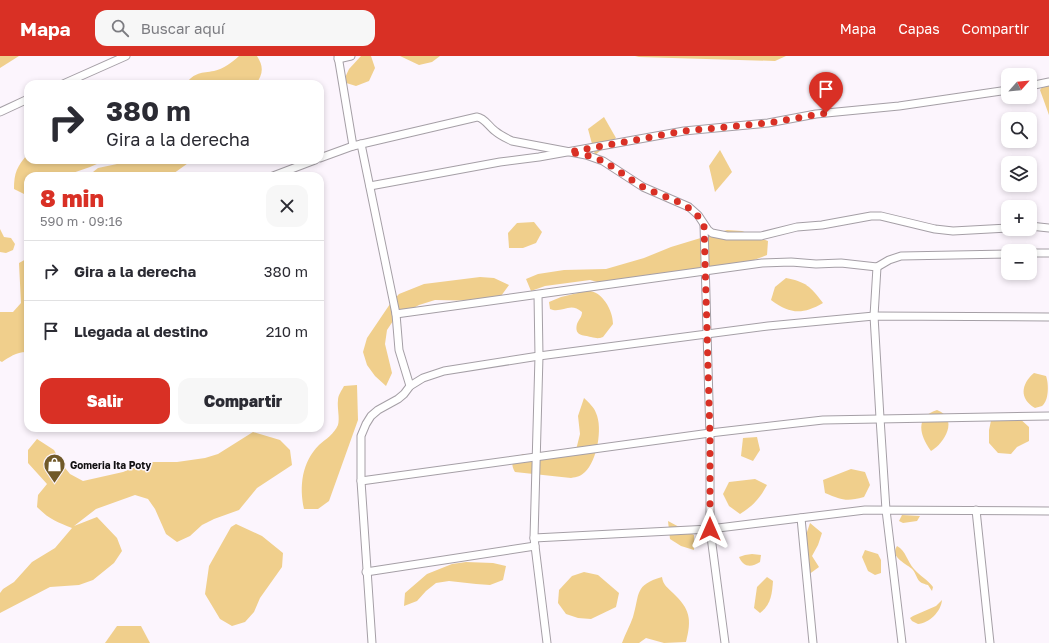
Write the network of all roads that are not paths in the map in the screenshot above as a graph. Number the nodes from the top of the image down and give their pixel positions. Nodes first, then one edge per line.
1 (126, 56) edge
2 (351, 56) edge
3 (338, 58) edge
4 (72, 80) edge
5 (1049, 82) edge
6 (1037, 85) edge
7 (1001, 91) edge
8 (24, 101) edge
9 (0, 112) edge
10 (361, 144) junction
11 (353, 146) junction
12 (569, 152) junction
13 (324, 157) edge
14 (305, 164) edge
15 (284, 172) edge
16 (370, 186) junction
17 (704, 225) junction
18 (1037, 227) edge
19 (1001, 228) edge
20 (1049, 228) edge
21 (1037, 253) edge
22 (1049, 253) edge
23 (1001, 254) edge
24 (877, 267) junction
25 (705, 271) junction
26 (538, 295) junction
27 (396, 314) junction
28 (874, 316) junction
29 (1049, 317) edge
30 (707, 335) junction
31 (539, 356) junction
32 (410, 386) junction
33 (1049, 416) edge
34 (880, 418) junction
35 (710, 433) junction
36 (536, 457) junction
37 (361, 482) junction
38 (886, 510) junction
39 (976, 510) junction
40 (1049, 511) edge
41 (801, 518) junction
42 (710, 529) junction
43 (534, 538) junction
44 (535, 546) junction
45 (366, 572) junction
46 (372, 643) edge
47 (547, 643) edge
48 (725, 643) edge
49 (813, 643) edge
50 (902, 643) edge
51 (990, 643) edge

1 - 4 street
2 - 3 street
3 - 11 street
5 - 6 street
7 - 12 street
8 - 9 street
10 - 11 street
10 - 12 street
10 - 16 street
11 - 13 street
12 - 16 street
12 - 17 street
14 - 15 street
16 - 27 street
17 - 19 street
17 - 25 street
18 - 20 street
21 - 22 street
23 - 24 street
24 - 25 street
24 - 28 street
25 - 26 street
25 - 30 street
26 - 27 street
26 - 31 street
27 - 32 street
28 - 29 street
28 - 30 street
28 - 34 street
30 - 31 street
30 - 35 street
31 - 32 street
31 - 36 street
32 - 37 street
33 - 34 street
34 - 35 street
34 - 38 street
35 - 36 street
35 - 42 street
36 - 37 street
36 - 43 street
37 - 45 street
38 - 39 street
38 - 41 street
38 - 50 street
39 - 40 street
39 - 51 street
41 - 42 street
41 - 49 street
42 - 43 street
42 - 48 street
43 - 44 street
44 - 45 street
44 - 47 street
45 - 46 street

